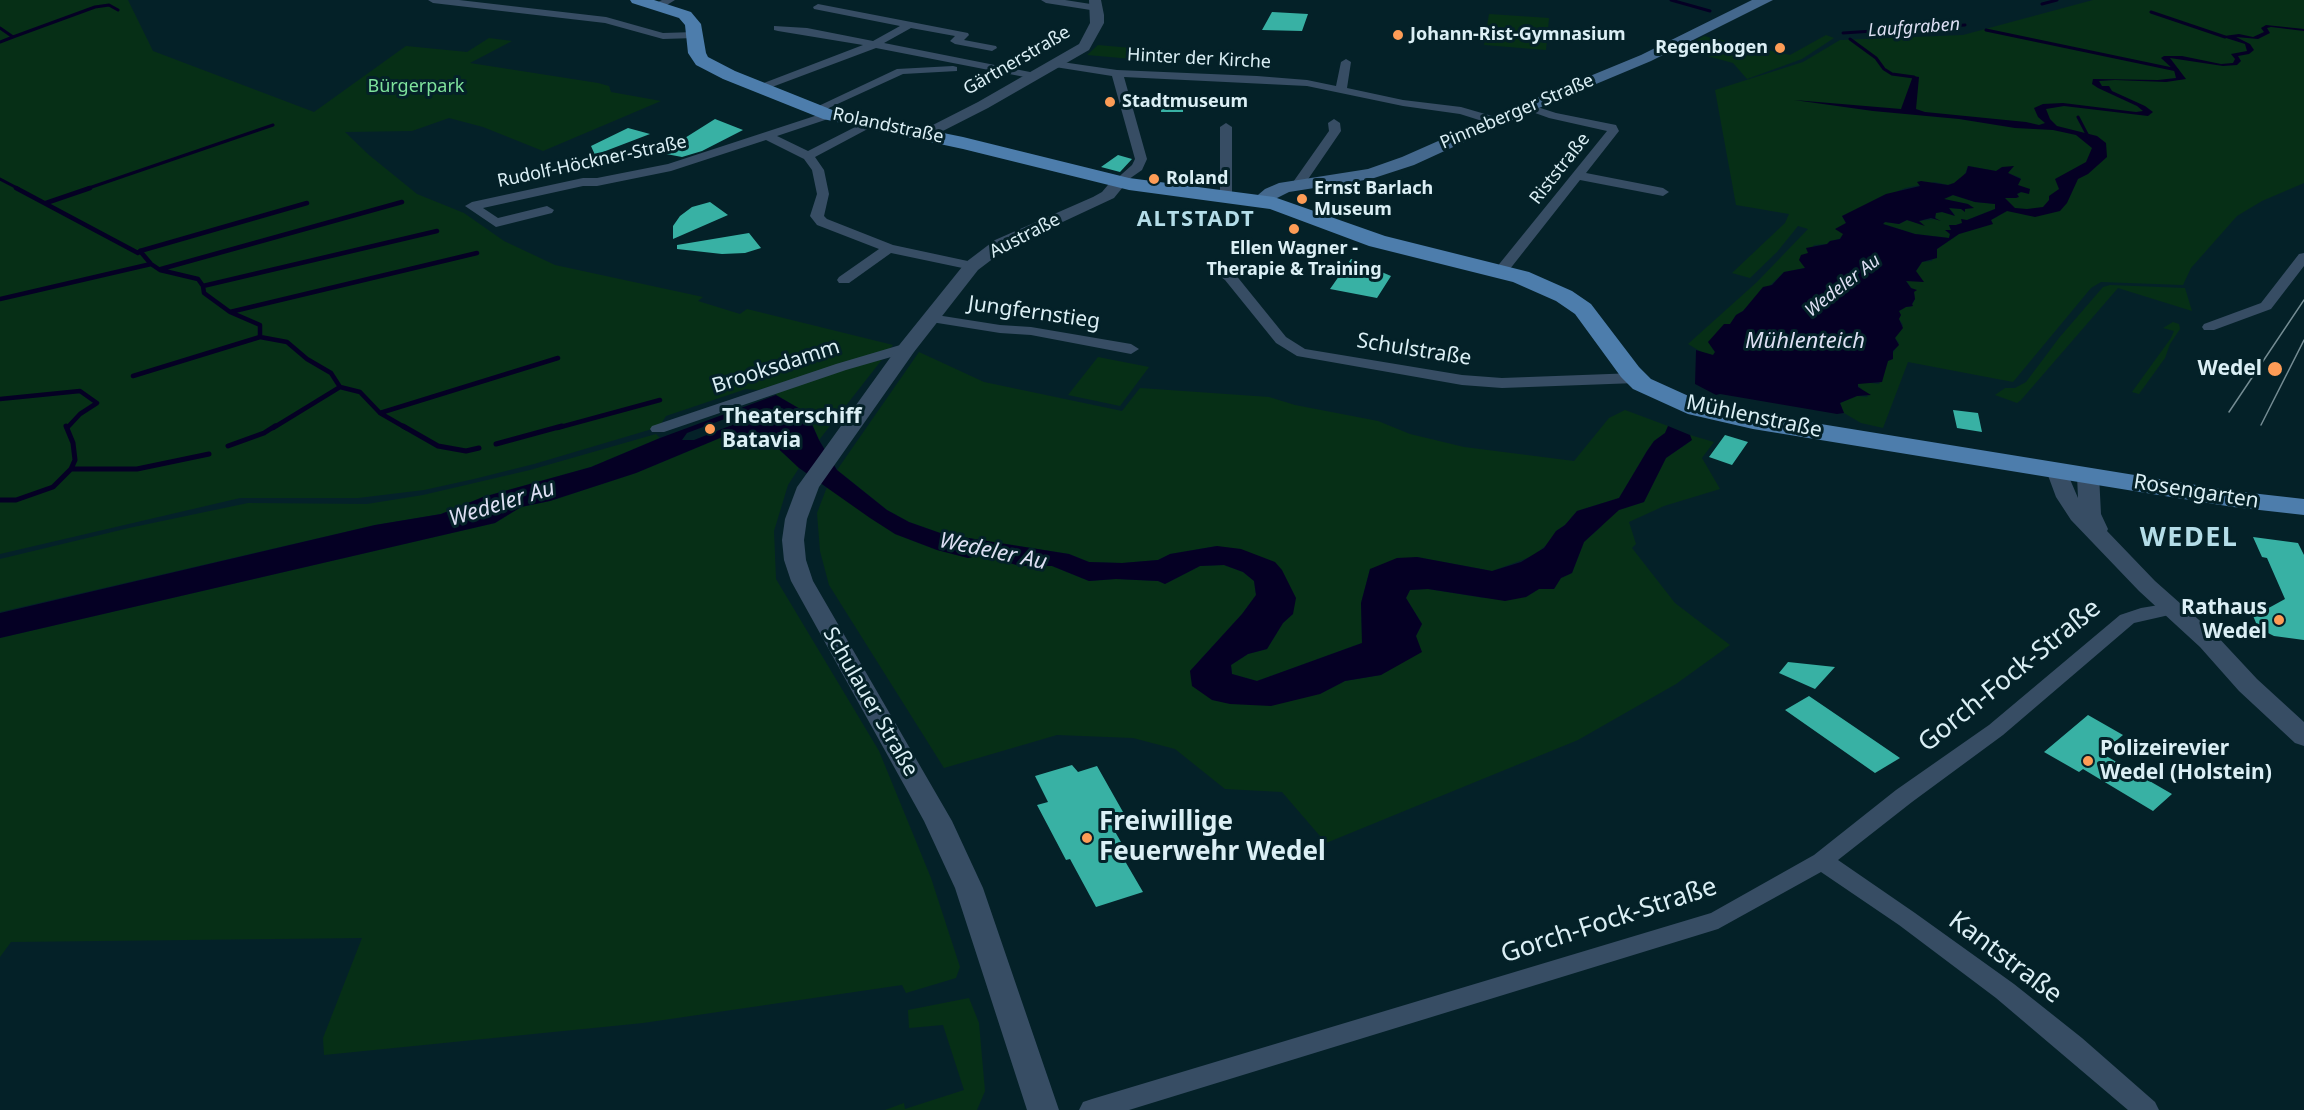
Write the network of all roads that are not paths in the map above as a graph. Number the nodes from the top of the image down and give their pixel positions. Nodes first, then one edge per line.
1 (433, 0) edge
2 (519, 0) edge
3 (638, 0) edge
4 (1046, 0) edge
5 (1766, 0) edge
6 (664, 3) edge
7 (1096, 4) edge
8 (818, 7) dead end
9 (510, 9) junction
10 (909, 25) junction
11 (778, 28) dead end
12 (694, 29) junction
13 (873, 45) junction
14 (992, 48) dead end
15 (1346, 62) dead end
16 (1058, 65) junction
17 (992, 68) junction
18 (1120, 73) junction
19 (1035, 76) junction
20 (760, 88) junction
21 (1341, 89) junction
22 (1527, 107) junction
23 (823, 112) junction
24 (1495, 121) junction
25 (1334, 123) dead end
26 (871, 124) junction
27 (1226, 127) dead end
28 (926, 134) junction
29 (767, 136) junction
30 (808, 156) junction
31 (1579, 176) junction
32 (1298, 185) junction
33 (1113, 189) junction
34 (1156, 189) joint
35 (1663, 192) dead end
36 (1226, 195) junction
37 (1261, 200) junction
38 (548, 210) dead end
39 (889, 248) junction
40 (2304, 257) edge
41 (972, 266) junction
42 (1222, 271) dead end
43 (1501, 271) junction
44 (844, 280) dead end
45 (930, 318) junction
46 (2209, 327) dead end
47 (907, 348) junction
48 (1131, 349) dead end
49 (1636, 378) junction
50 (658, 429) dead end
51 (2056, 470) junction
52 (2088, 476) junction
53 (2304, 507) edge
54 (2102, 539) junction
55 (2171, 609) junction
56 (2304, 737) edge
57 (1822, 861) junction
58 (1043, 1110) edge
59 (1092, 1110) edge
60 (2146, 1110) edge

1 - 9 street
2 - 9 street
3 - 6 main road
4 - 7 street
5 - 22 main road, Pinneberger Straße
6 - 12 main road
7 - 16 street, Gärtnerstraße
8 - 10 street
9 - 12 street
10 - 13 street
10 - 14 street
11 - 13 street
12 - 20 main road, Rolandstraße
13 - 17 street
13 - 20 street
15 - 21 street
16 - 18 street, Hinter der Kirche
16 - 19 street, Gärtnerstraße
17 - 19 street
17 - 23 street, Rudolf-Höckner-Straße
18 - 21 street, Hinter der Kirche
18 - 33 street
19 - 28 street, Gärtnerstraße
20 - 23 main road, Rolandstraße
21 - 24 street, Hinter der Kirche
22 - 24 main road, Pinneberger Straße
22 - 31 street, Riststraße
23 - 26 main road, Rolandstraße
23 - 29 street, Rudolf-Höckner-Straße
24 - 32 main road, Pinneberger Straße
25 - 32 street
26 - 28 main road, Rolandstraße
26 - 30 street
27 - 36 street
28 - 33 main road, Rolandstraße
29 - 30 street
29 - 38 street, Rudolf-Höckner-Straße
30 - 39 street
31 - 35 street
31 - 43 street, Riststraße
32 - 37 main road, Pinneberger Straße
33 - 34 main road, Rolandstraße
33 - 41 street, Austraße
34 - 36 main road, Mühlenstraße
36 - 37 main road, Mühlenstraße
37 - 43 main road, Mühlenstraße
39 - 41 street
39 - 44 street
40 - 46 street
41 - 45 street, Austraße
42 - 49 street, Schulstraße
43 - 49 main road, Mühlenstraße
45 - 47 street, Schulauer Straße
45 - 48 street, Jungfernstieg
47 - 50 street, Brooksdamm
47 - 58 street, Schulauer Straße
49 - 51 main road, Mühlenstraße
51 - 52 main road, Mühlenstraße
51 - 54 street
52 - 53 main road, Rosengarten
52 - 54 street
54 - 55 street
55 - 56 street
55 - 57 street, Gorch-Fock-Straße
57 - 59 street, Gorch-Fock-Straße
57 - 60 street, Kantstraße

